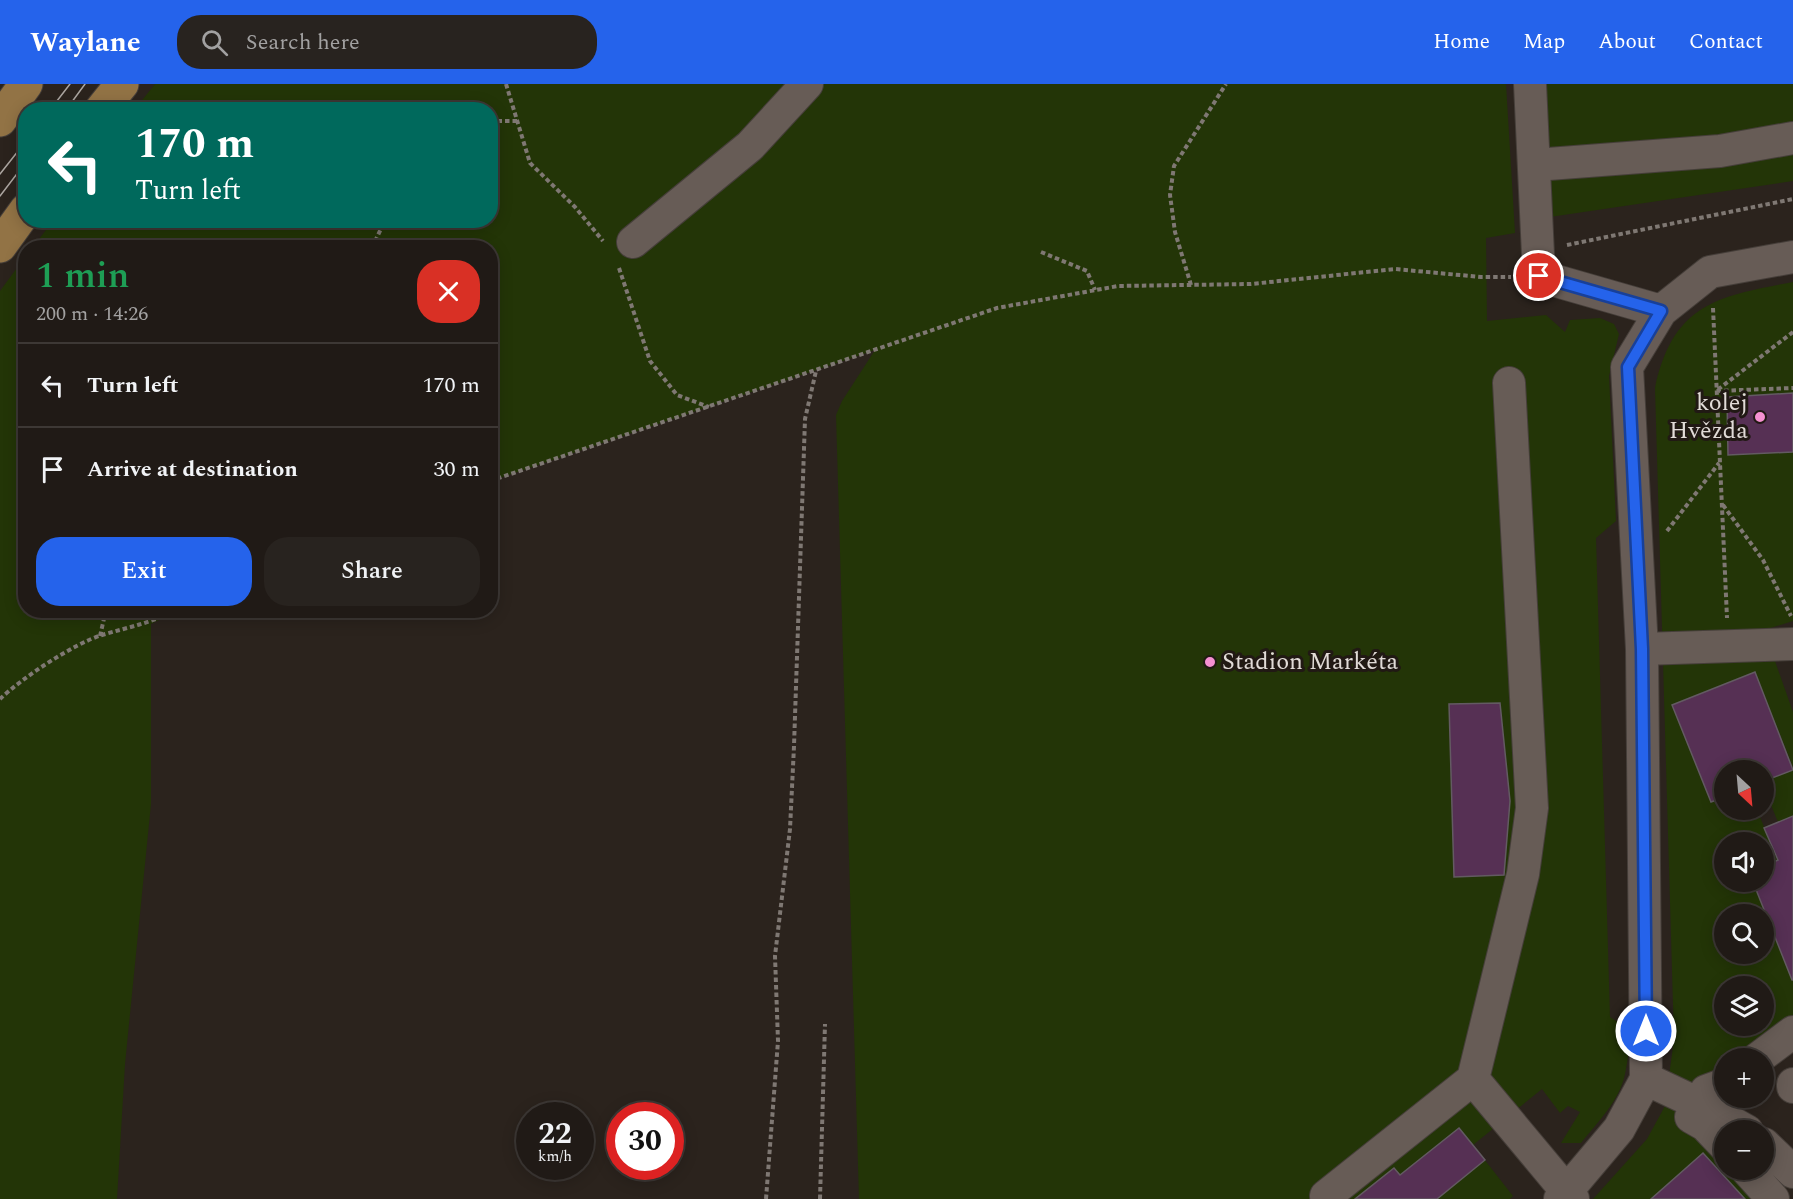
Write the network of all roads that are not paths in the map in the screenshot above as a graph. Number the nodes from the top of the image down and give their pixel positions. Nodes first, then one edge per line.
1 (26, 84) edge
2 (122, 84) edge
3 (807, 84) edge
4 (1530, 84) edge
5 (107, 102) edge
6 (0, 120) edge
7 (1793, 138) edge
8 (1535, 165) junction
9 (18, 221) edge
10 (0, 246) edge
11 (620, 252) road end
12 (1793, 257) edge
13 (1661, 311) junction
14 (1509, 383) dead end
15 (1793, 644) edge
16 (1642, 649) junction
17 (1793, 1032) edge
18 (1772, 1048) edge
19 (1473, 1079) junction
20 (1646, 1079) junction
21 (1714, 1088) edge
22 (1699, 1104) junction
23 (1727, 1120) edge
24 (1714, 1134) edge
25 (1774, 1154) edge
26 (1793, 1172) edge
27 (1756, 1180) edge
28 (1326, 1196) dead end
29 (1567, 1196) edge
30 (1773, 1199) edge

1 - 6 main road
2 - 5 main road
3 - 11 street
4 - 8 street
7 - 8 street
8 - 13 street
9 - 10 main road
12 - 13 street
13 - 16 street
14 - 19 street
15 - 16 street
16 - 20 street
17 - 18 street
19 - 28 street
19 - 29 street
20 - 22 street
20 - 29 street
21 - 22 street
22 - 23 street
22 - 24 street
25 - 26 street
27 - 30 street

